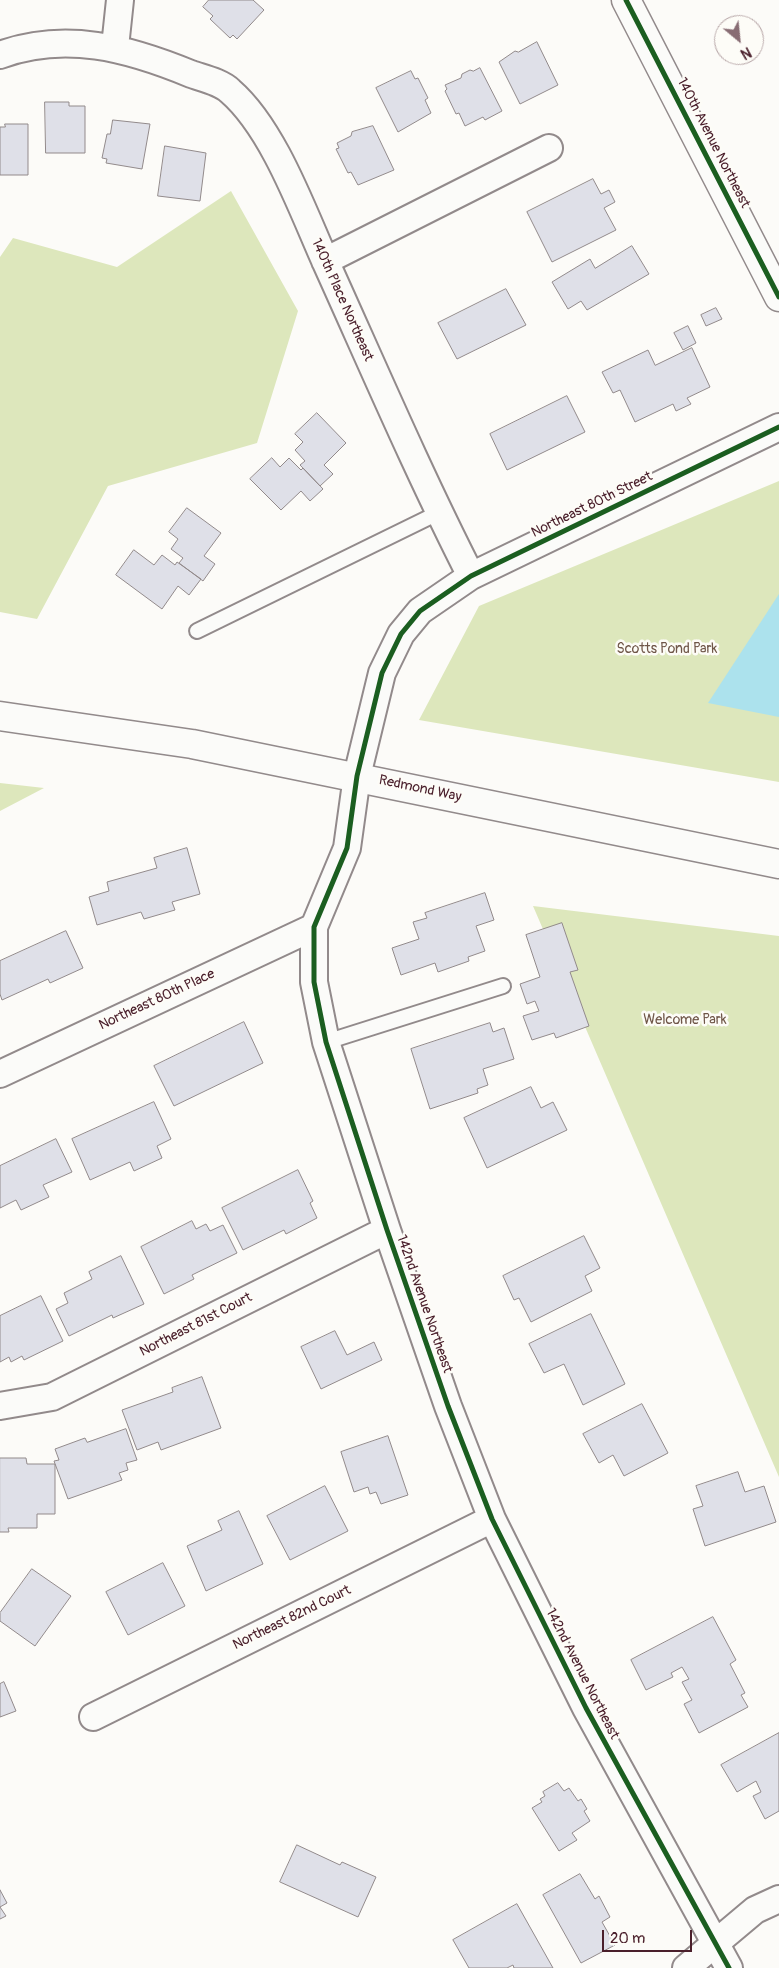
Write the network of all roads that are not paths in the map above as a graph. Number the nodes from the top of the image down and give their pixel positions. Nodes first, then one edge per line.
1 (120, 0) edge
2 (626, 0) edge
3 (115, 47) junction
4 (0, 55) edge
5 (549, 148) dead end
6 (325, 261) junction
7 (779, 297) edge
8 (779, 427) edge
9 (438, 512) junction
10 (471, 576) junction
11 (420, 611) joint
12 (197, 631) dead end
13 (0, 716) edge
14 (357, 776) junction
15 (779, 864) edge
16 (314, 927) junction
17 (503, 986) dead end
18 (326, 1042) junction
19 (0, 1074) edge
20 (386, 1230) junction
21 (0, 1406) edge
22 (492, 1519) junction
23 (93, 1717) dead end
24 (779, 1899) edge
25 (714, 1944) junction
26 (686, 1968) edge
27 (729, 1968) edge

1 - 3 street
2 - 7 main road, 140th Avenue Northeast
3 - 4 street, 140th Place Northeast
3 - 6 street, 140th Place Northeast
5 - 6 street
6 - 9 street, 140th Place Northeast
8 - 10 street, Northeast 80th Street
9 - 10 street, 140th Place Northeast
9 - 12 lane
10 - 11 street, Northeast 80th Street
11 - 14 street, 142nd Avenue Northeast
13 - 14 main road, Redmond Way
14 - 15 main road, Redmond Way
14 - 16 street, 142nd Avenue Northeast
16 - 18 street, 142nd Avenue Northeast
16 - 19 street, Northeast 80th Place
17 - 18 lane
18 - 20 street, 142nd Avenue Northeast
20 - 21 street, Northeast 81st Court
20 - 22 street, 142nd Avenue Northeast
22 - 23 street, Northeast 82nd Court
22 - 25 street, 142nd Avenue Northeast
24 - 25 street
25 - 26 street
25 - 27 street, 142nd Avenue Northeast

